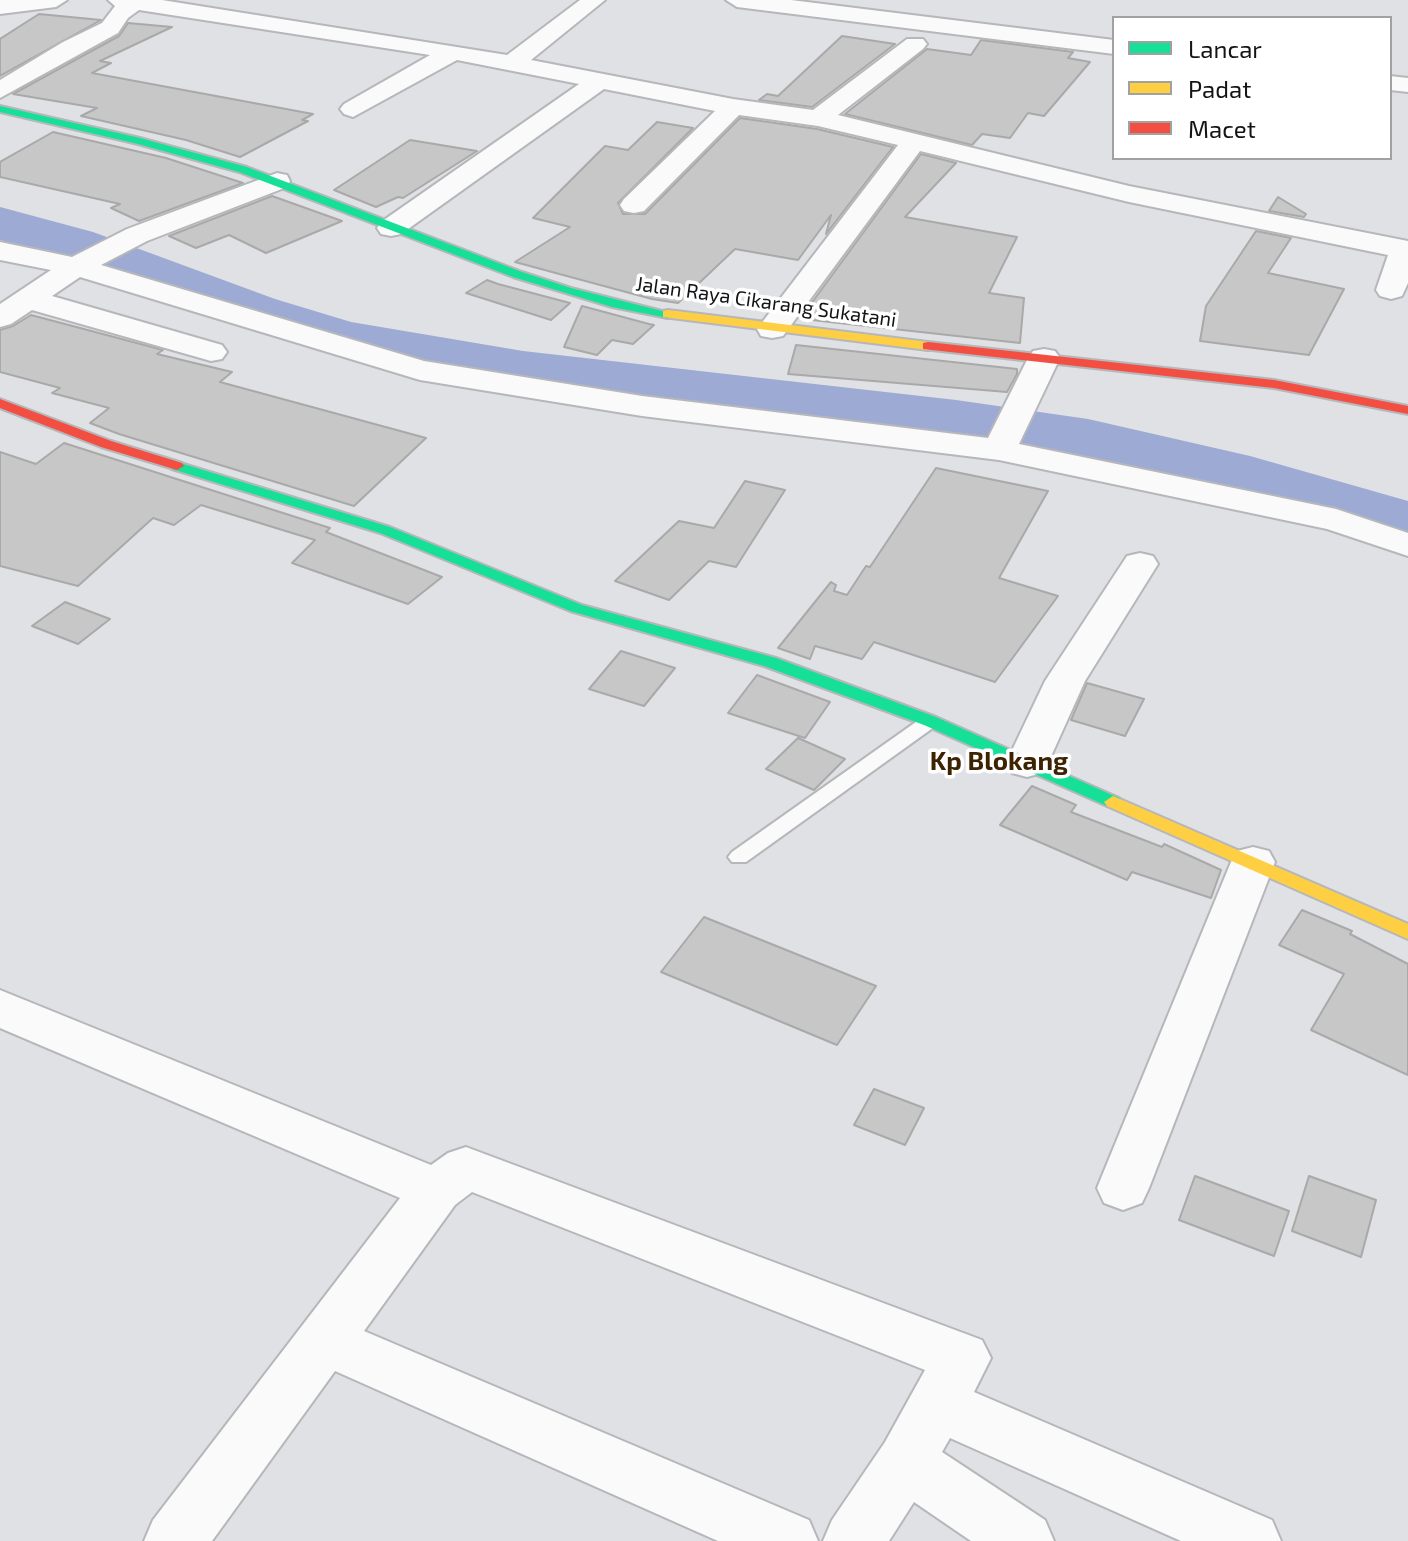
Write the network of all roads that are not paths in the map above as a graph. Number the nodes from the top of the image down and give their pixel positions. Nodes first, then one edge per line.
1 (56, 0) edge
2 (594, 0) edge
3 (737, 0) edge
4 (127, 1) edge
5 (3, 10) edge
6 (915, 44) dead end
7 (1112, 47) edge
8 (453, 52) junction
9 (512, 63) junction
10 (599, 81) junction
11 (0, 91) edge
12 (733, 107) junction
13 (0, 109) edge
14 (353, 109) dead end
15 (818, 118) junction
16 (915, 140) junction
17 (277, 181) junction
18 (634, 205) dead end
19 (391, 228) junction
20 (1406, 250) edge
21 (0, 251) edge
22 (80, 265) junction
23 (1391, 290) dead end
24 (28, 299) junction
25 (0, 318) edge
26 (772, 329) junction
27 (211, 352) dead end
28 (1044, 358) junction
29 (0, 403) edge
30 (1408, 410) edge
31 (1002, 445) junction
32 (1408, 545) edge
33 (1140, 564) dead end
34 (930, 721) junction
35 (1027, 763) junction
36 (739, 857) dead end
37 (1253, 862) junction
38 (1408, 932) edge
39 (0, 1008) edge
40 (1123, 1188) dead end
41 (436, 1190) junction
42 (324, 1340) junction
43 (937, 1404) junction
44 (906, 1462) junction
45 (175, 1541) edge
46 (787, 1541) edge
47 (854, 1541) edge
48 (1023, 1541) edge
49 (1250, 1541) edge

1 - 5 street
2 - 9 street
3 - 7 street
4 - 8 street
4 - 11 street
6 - 15 street
8 - 9 street
8 - 14 street
9 - 10 street
10 - 12 street
10 - 19 street
12 - 15 street
12 - 18 street
13 - 17 main road, Jalan Raya Cikarang Sukatani
15 - 16 street
16 - 20 street
16 - 26 street
17 - 19 main road, Jalan Raya Cikarang Sukatani
17 - 22 street
19 - 26 main road, Jalan Raya Cikarang Sukatani
20 - 23 street
21 - 22 street
22 - 24 street
22 - 31 street
24 - 25 street
24 - 27 street
26 - 28 main road, Jalan Raya Cikarang Sukatani
28 - 30 main road, Jalan Raya Cikarang Sukatani
28 - 31 street
29 - 34 main road
31 - 32 street
33 - 35 street
34 - 35 main road
34 - 36 lane
35 - 37 main road
37 - 38 main road
37 - 40 street
39 - 41 street
41 - 42 street
41 - 43 street
42 - 45 street
42 - 46 street
43 - 44 street
43 - 49 street
44 - 47 street
44 - 48 street

